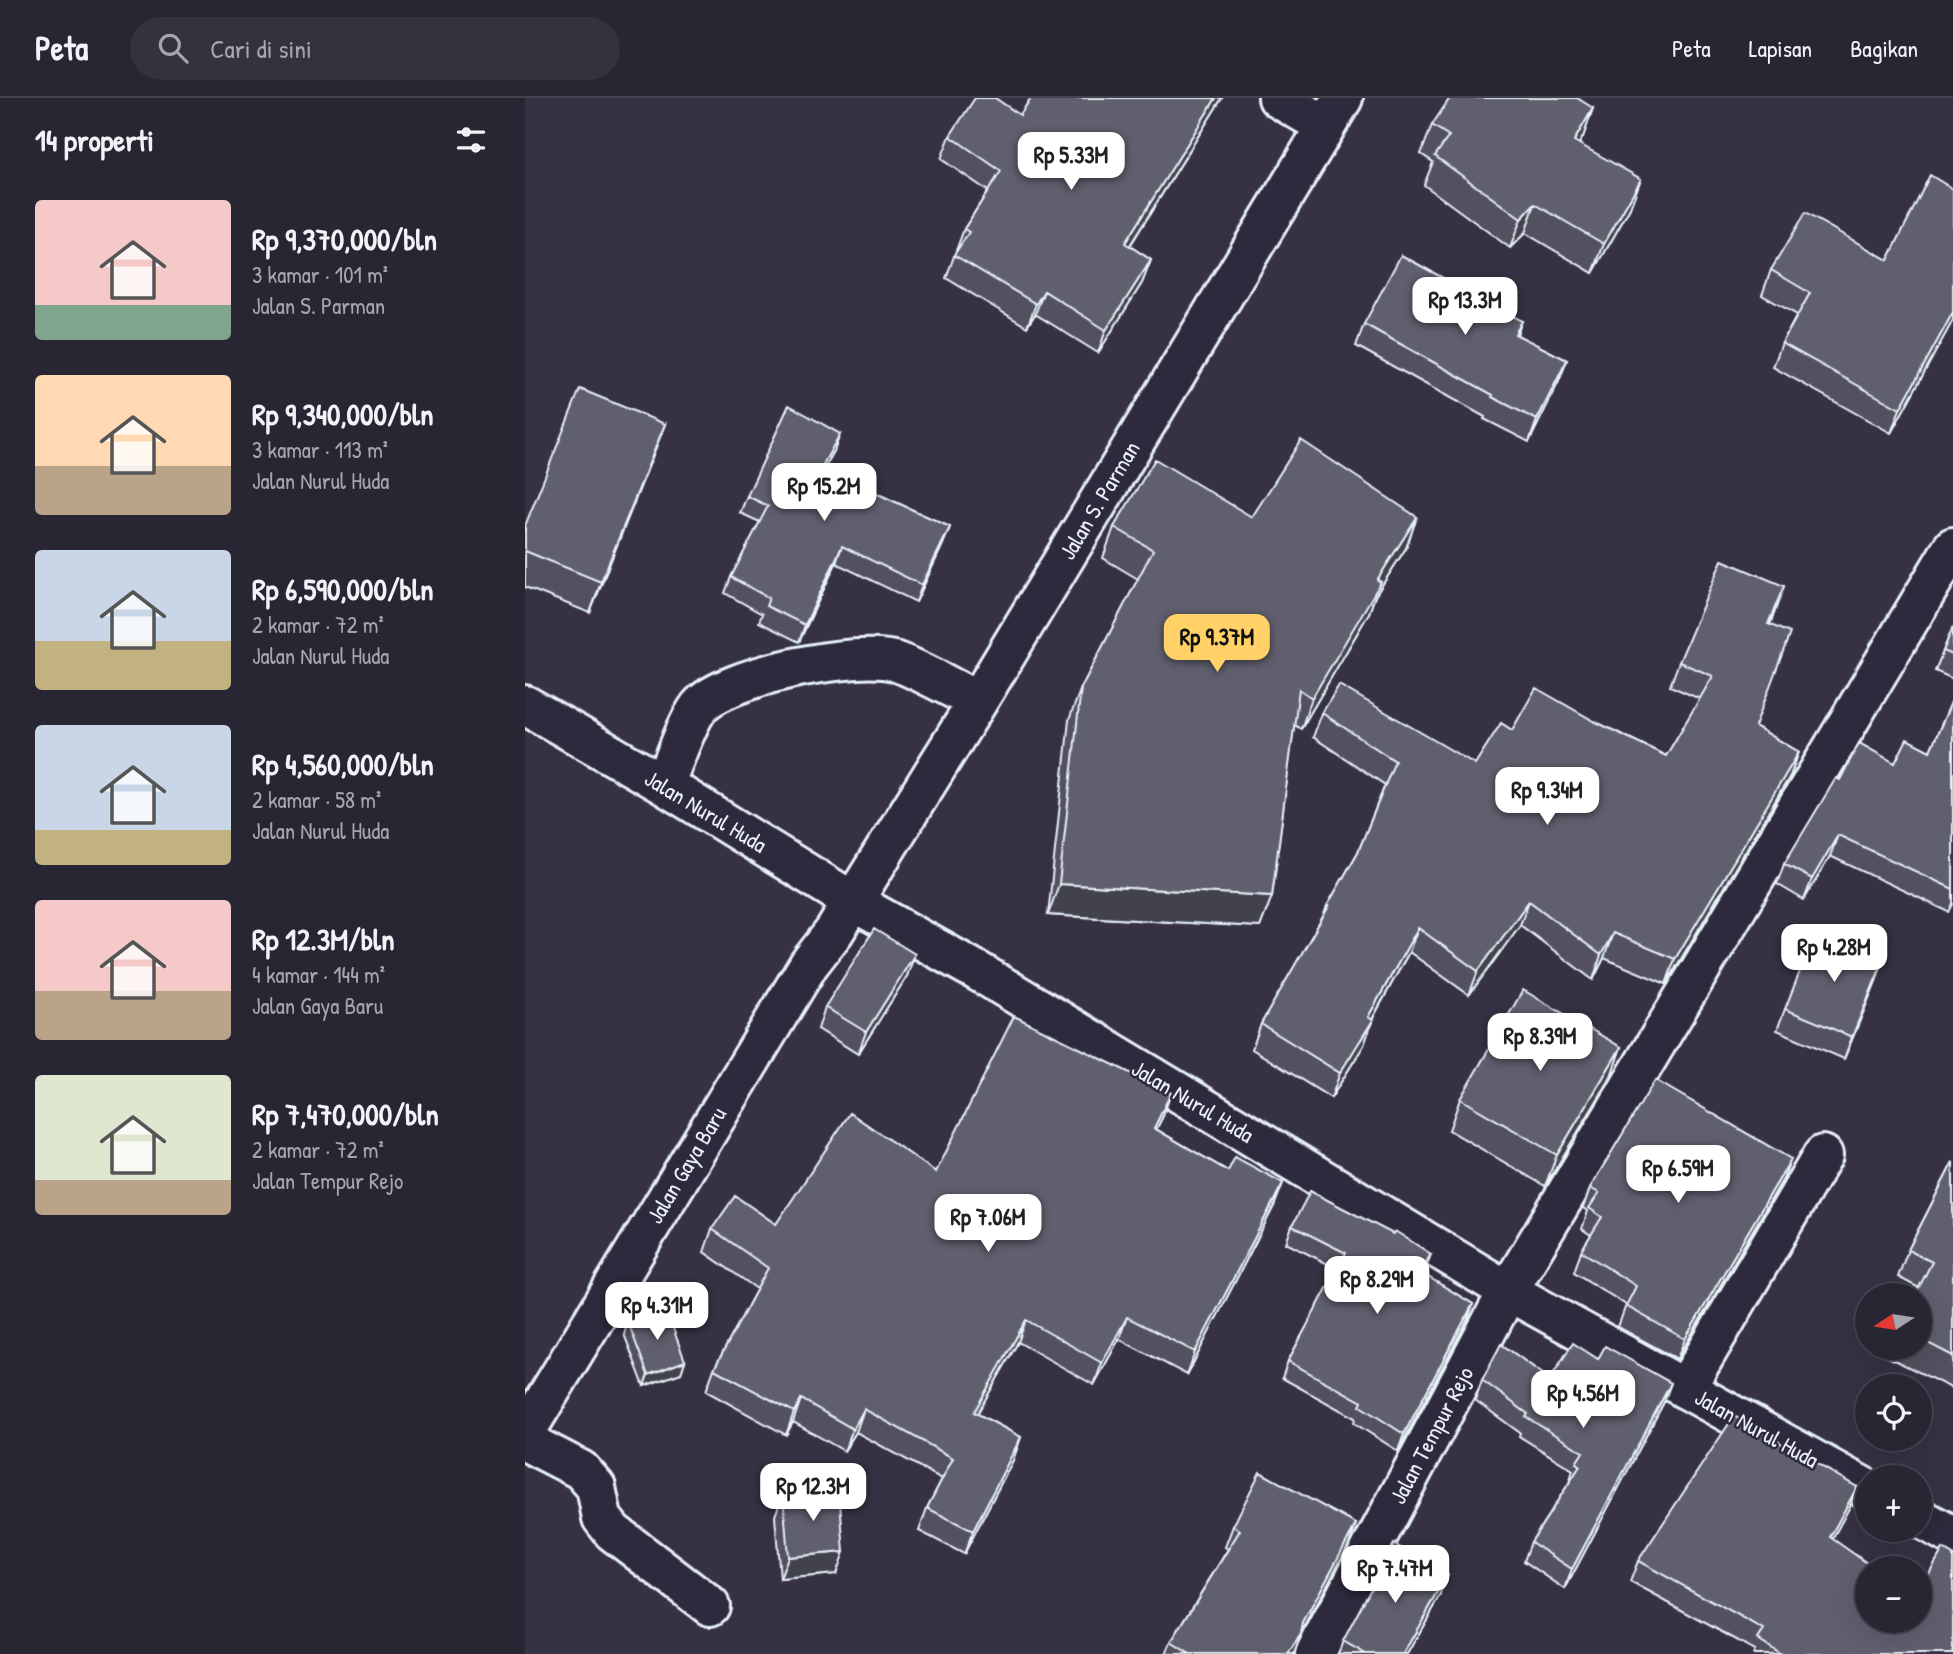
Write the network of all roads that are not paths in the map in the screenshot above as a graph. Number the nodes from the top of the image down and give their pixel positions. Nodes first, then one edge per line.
1 (1278, 98) edge
2 (1334, 112) edge
3 (1953, 547) edge
4 (978, 701) junction
5 (525, 705) edge
6 (664, 785) junction
7 (843, 916) junction
8 (1823, 1155) dead end
9 (1508, 1291) junction
10 (1685, 1388) junction
11 (525, 1433) edge
12 (525, 1441) edge
13 (1855, 1482) edge
14 (1932, 1525) edge
15 (1953, 1536) edge
16 (711, 1606) dead end
17 (1315, 1654) edge

1 - 2 street
2 - 4 street, Jalan S. Parman
3 - 9 street, Jalan Tempur Rejo
4 - 6 street
4 - 7 street, Jalan S. Parman
5 - 6 street, Jalan Nurul Huda
6 - 7 street, Jalan Nurul Huda
7 - 9 street, Jalan Nurul Huda
7 - 11 street, Jalan Gaya Baru
8 - 10 street
9 - 10 street, Jalan Nurul Huda
9 - 17 street, Jalan Tempur Rejo
10 - 13 street, Jalan Nurul Huda
12 - 16 street
14 - 15 street

